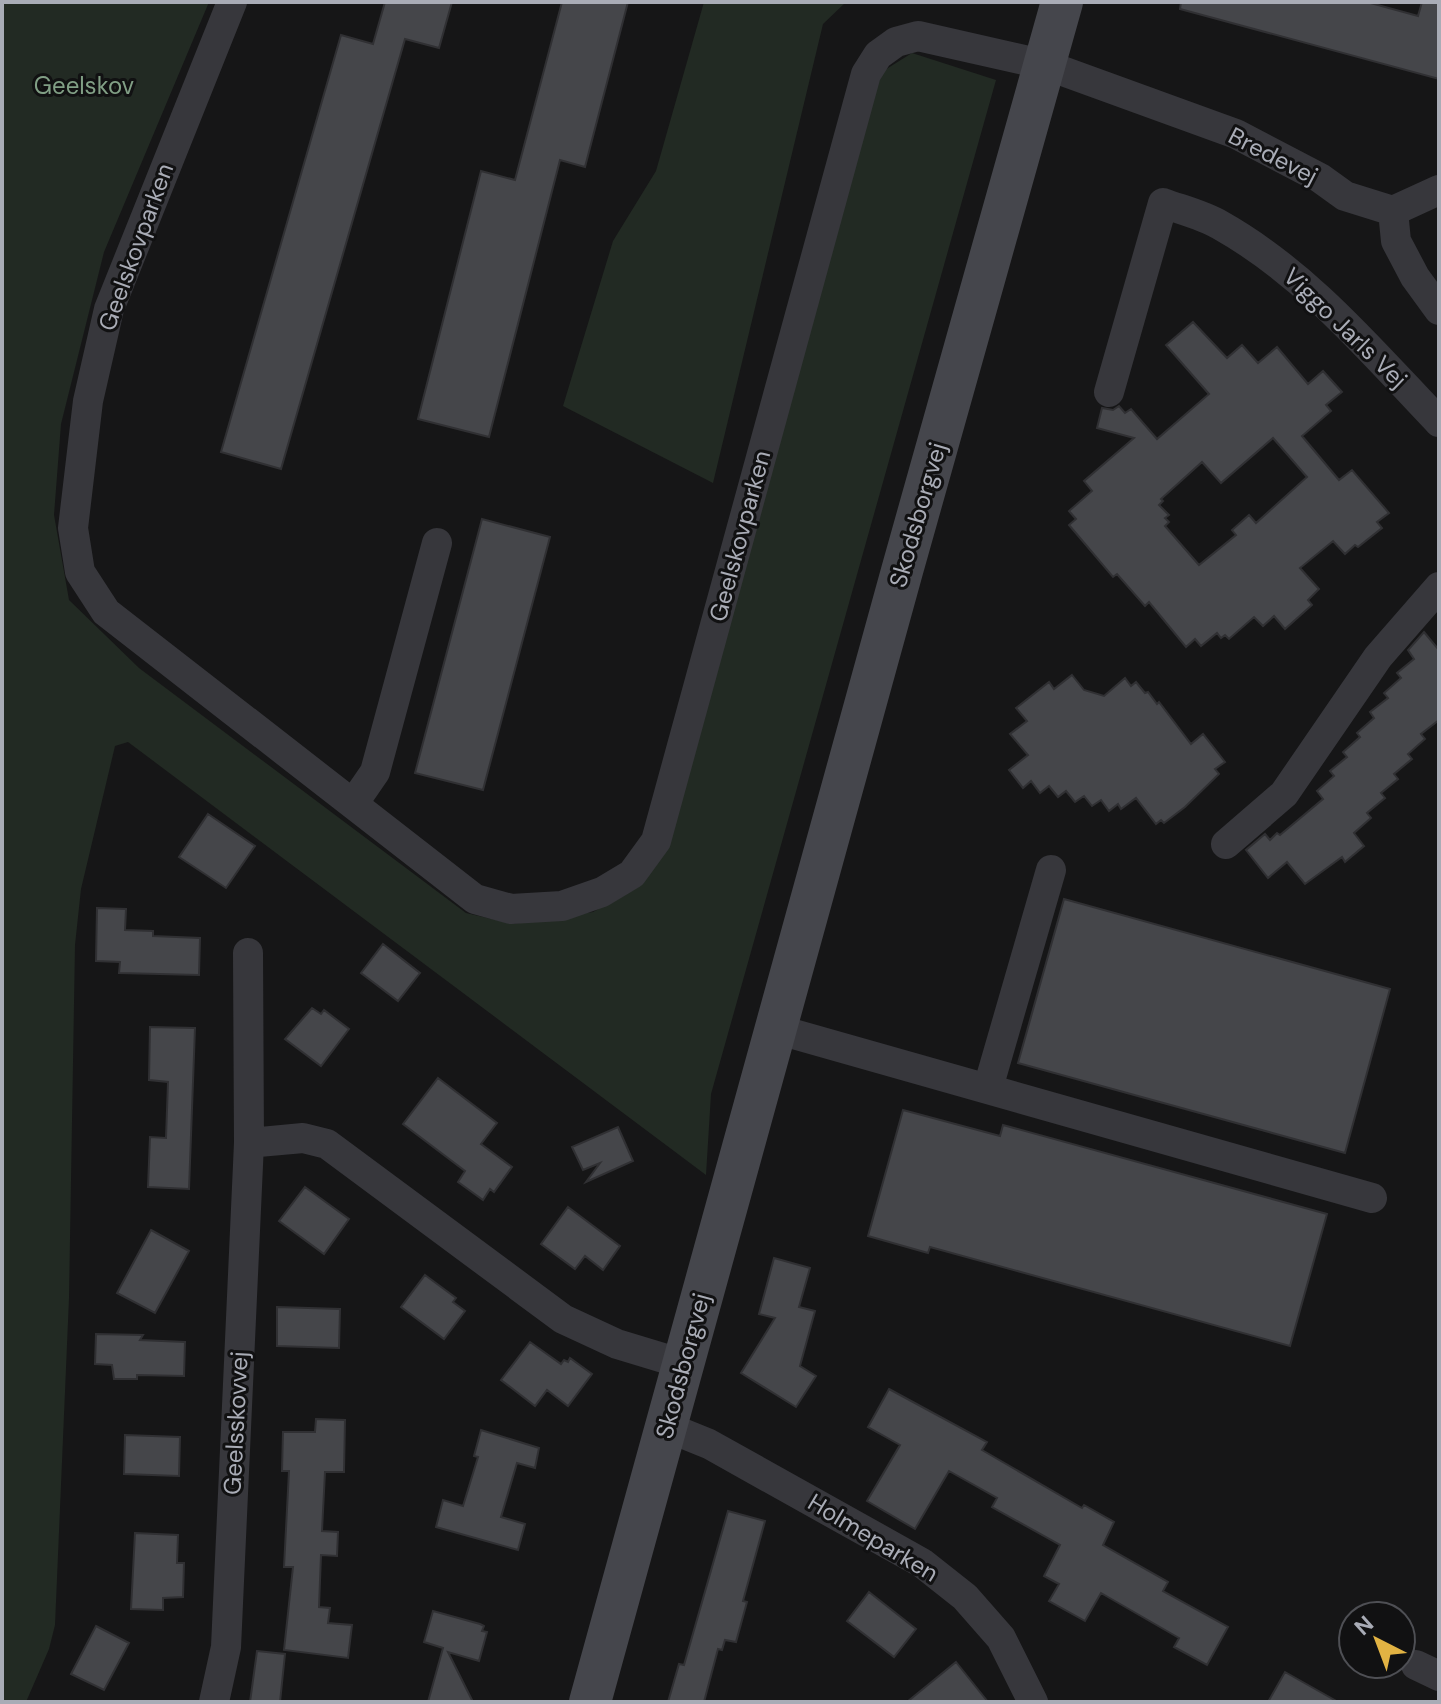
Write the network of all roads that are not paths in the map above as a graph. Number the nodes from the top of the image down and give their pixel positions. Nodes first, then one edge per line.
1 (232, 2) edge
2 (1062, 2) edge
3 (1046, 65) junction
4 (1439, 190) edge
5 (1393, 211) junction
6 (1439, 310) edge
7 (1109, 392) dead end
8 (1439, 422) edge
9 (437, 543) dead end
10 (1439, 587) edge
11 (353, 804) junction
12 (1226, 844) dead end
13 (1051, 870) dead end
14 (248, 953) dead end
15 (776, 1029) junction
16 (988, 1088) junction
17 (249, 1143) junction
18 (1372, 1198) dead end
19 (683, 1364) junction
20 (667, 1427) junction
21 (214, 1702) edge
22 (590, 1702) edge
23 (1033, 1702) edge

1 - 11 street, Geelskovparken
2 - 3 street, Skodsborgvej
3 - 5 street, Bredevej
3 - 11 street, Geelskovparken
3 - 15 street, Skodsborgvej
4 - 5 street
5 - 6 street
7 - 8 street, Viggo Jarls Vej
9 - 11 street
10 - 12 street
13 - 16 street
14 - 17 street, Geelsskovvej
15 - 16 street
15 - 19 street, Skodsborgvej
16 - 18 street
17 - 19 street
17 - 21 street, Geelsskovvej
19 - 20 street, Skodsborgvej
20 - 22 street, Skodsborgvej
20 - 23 street, Holmeparken

